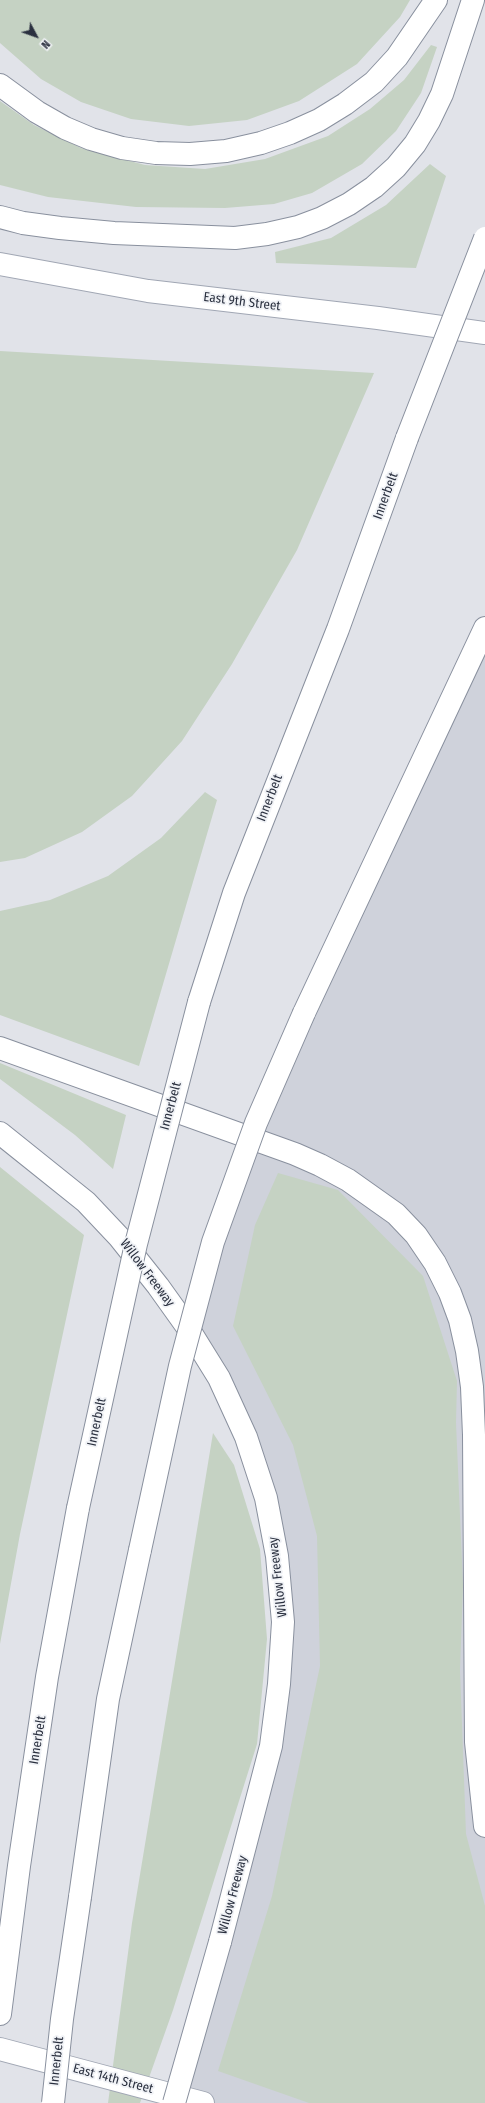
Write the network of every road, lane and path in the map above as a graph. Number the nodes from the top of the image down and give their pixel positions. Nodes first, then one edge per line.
1 (436, 0) edge
2 (473, 0) edge
3 (0, 85) edge
4 (0, 217) edge
5 (485, 238) edge
6 (0, 264) edge
7 (485, 333) edge
8 (485, 628) edge
9 (0, 1048) edge
10 (0, 1133) edge
11 (485, 1826) edge
12 (0, 2014) edge
13 (0, 2049) edge
14 (52, 2103) edge
15 (174, 2103) edge
16 (203, 2103) edge

1 - 3 main road
2 - 4 main road
5 - 12 main road, Innerbelt, bridge
6 - 7 main road, East 9th Street
8 - 14 main road, Innerbelt, bridge
9 - 11 main road
10 - 15 main road, Willow Freeway, bridge
13 - 16 main road, East 14th Street

